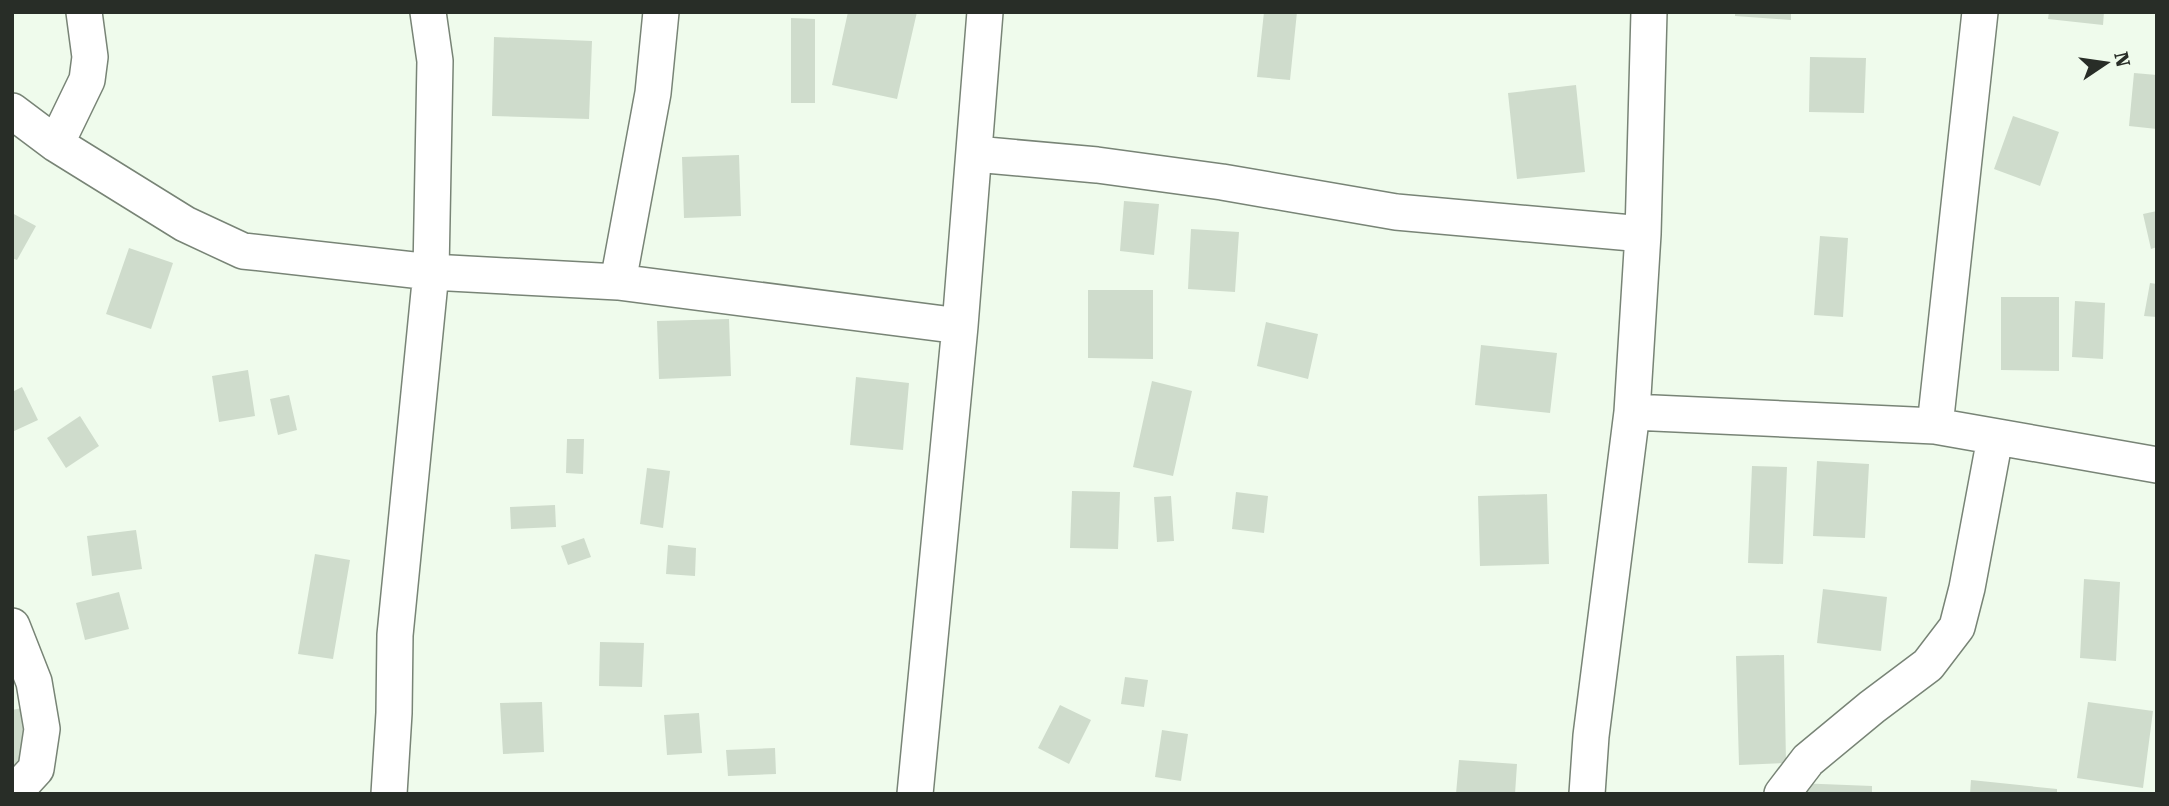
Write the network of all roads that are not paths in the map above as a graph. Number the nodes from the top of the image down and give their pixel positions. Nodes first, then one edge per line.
1 (84, 12) edge
2 (428, 12) edge
3 (661, 12) edge
4 (985, 12) edge
5 (1649, 12) edge
6 (1980, 12) edge
7 (12, 111) edge
8 (56, 144) junction
9 (975, 154) junction
10 (1643, 234) junction
11 (431, 272) junction
12 (618, 282) junction
13 (960, 326) junction
14 (1632, 412) junction
15 (1935, 426) junction
16 (1995, 438) junction
17 (2157, 465) edge
18 (12, 626) edge
19 (12, 794) edge
20 (389, 794) edge
21 (915, 794) edge
22 (1587, 794) edge
23 (1782, 794) edge

1 - 8 street
2 - 11 street
3 - 12 street
4 - 9 street
5 - 10 street
6 - 15 street
7 - 8 street
8 - 11 street
9 - 10 street
9 - 13 street
10 - 14 street
11 - 12 street
11 - 20 street
12 - 13 street
13 - 21 street
14 - 15 street
14 - 22 street
15 - 16 street
16 - 17 street
16 - 23 street
18 - 19 street

